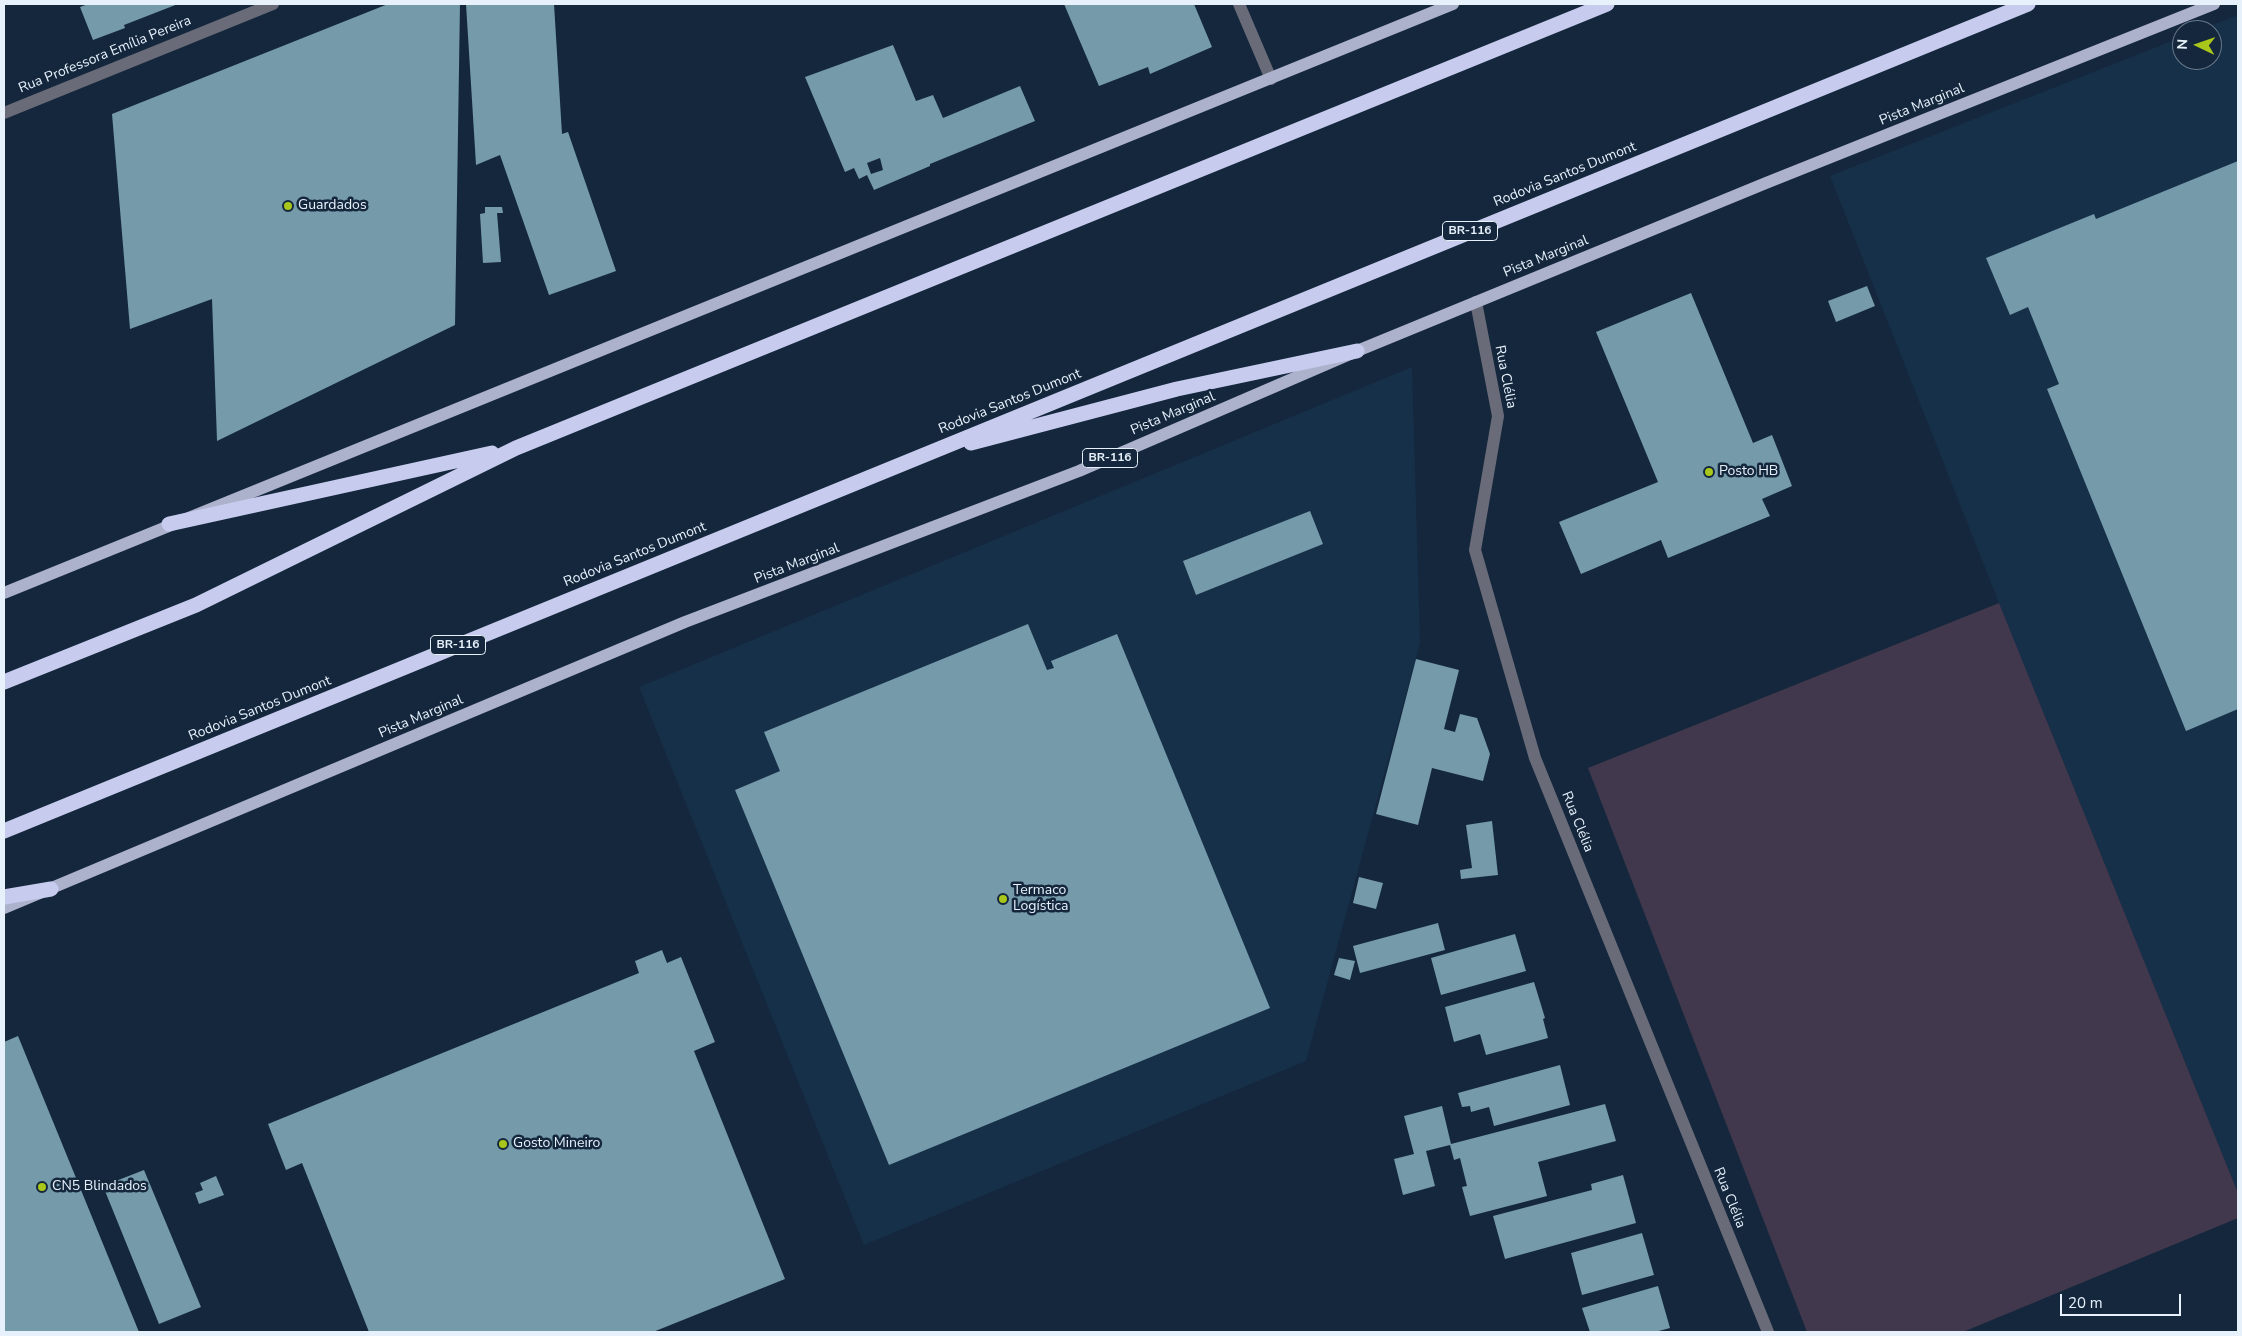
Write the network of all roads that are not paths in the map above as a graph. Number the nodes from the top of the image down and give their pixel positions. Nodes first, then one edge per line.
1 (274, 4) edge
2 (1239, 4) edge
3 (1453, 4) edge
4 (1607, 4) edge
5 (2028, 4) edge
6 (2214, 4) edge
7 (1271, 79) junction
8 (4, 112) edge
9 (1476, 302) junction
10 (1357, 350) junction
11 (516, 448) junction
12 (912, 459) junction
13 (169, 524) junction
14 (4, 593) edge
15 (4, 682) edge
16 (4, 832) edge
17 (50, 889) junction
18 (4, 897) edge
19 (4, 908) edge
20 (1768, 1332) edge

1 - 8 street, Rua Professora Emília Pereira
2 - 7 street
3 - 7 main road
4 - 11 highway
5 - 12 highway, Rodovia Santos Dumont / BR-116
6 - 9 main road, Pista Marginal / BR-116
7 - 13 main road
9 - 10 main road, Pista Marginal / BR-116
9 - 20 street, Rua Clélia
10 - 12 highway
10 - 17 main road, Pista Marginal / BR-116
11 - 13 highway
11 - 15 highway
12 - 16 highway, Rodovia Santos Dumont / BR-116
13 - 14 main road
17 - 18 highway
17 - 19 main road, Pista Marginal / BR-116

